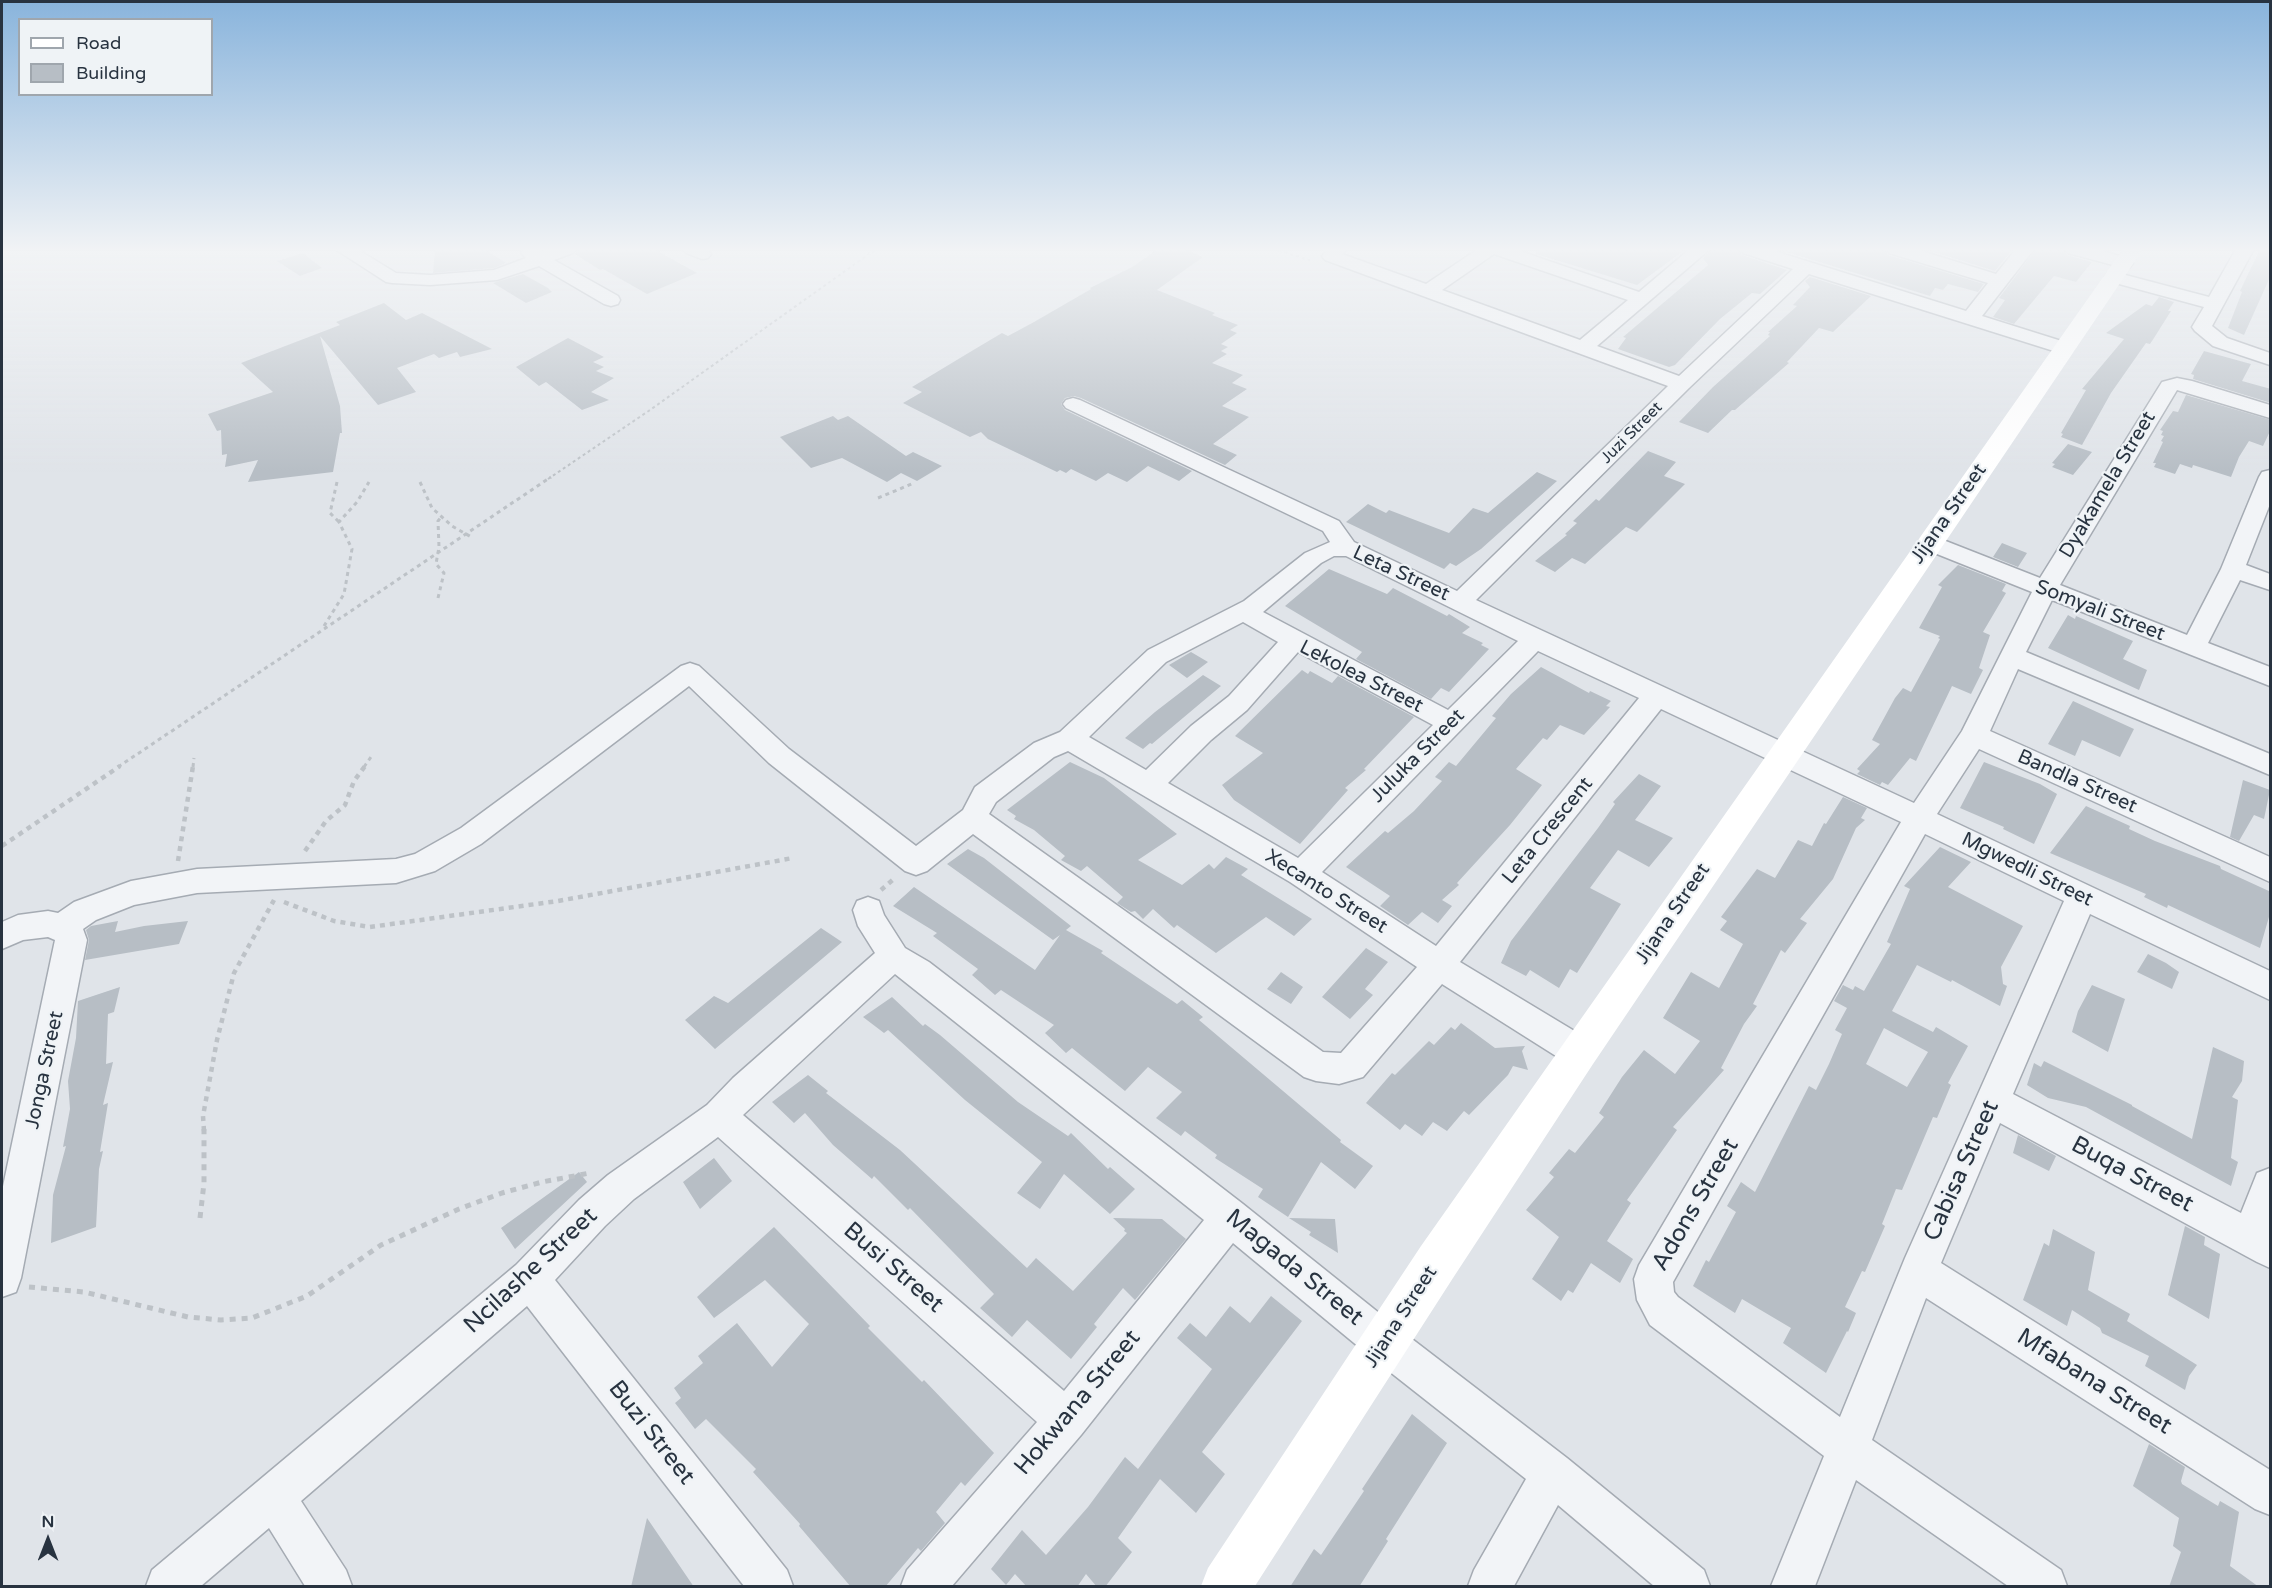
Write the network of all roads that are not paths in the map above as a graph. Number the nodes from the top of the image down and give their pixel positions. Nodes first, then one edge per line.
1 (1517, 323) edge
2 (1613, 323) edge
3 (1746, 323) edge
4 (1986, 323) edge
5 (2082, 323) edge
6 (2204, 323) edge
7 (1584, 347) junction
8 (2064, 348) junction
9 (2271, 359) edge
10 (1682, 384) junction
11 (1073, 404) dead end
12 (2271, 412) edge
13 (2271, 477) edge
14 (1929, 543) junction
15 (1346, 548) junction
16 (2232, 569) junction
17 (2271, 582) edge
18 (2045, 590) junction
19 (1461, 602) junction
20 (1243, 612) junction
21 (1535, 639) junction
22 (1294, 640) junction
23 (2193, 647) junction
24 (2012, 656) junction
25 (2271, 677) edge
26 (1656, 696) junction
27 (1451, 723) junction
28 (1974, 735) junction
29 (1070, 739) junction
30 (1783, 755) junction
31 (2271, 765) edge
32 (1149, 785) junction
33 (973, 818) junction
34 (1919, 818) junction
35 (2271, 870) edge
36 (1301, 874) junction
37 (2082, 896) junction
38 (868, 910) road end
39 (63, 927) junction
40 (2, 936) edge
41 (894, 957) junction
42 (1439, 965) junction
43 (2271, 986) edge
44 (1579, 1052) junction
45 (1992, 1101) junction
46 (719, 1116) junction
47 (2271, 1185) edge
48 (1230, 1216) junction
49 (2260, 1243) edge
50 (1918, 1271) junction
51 (530, 1280) junction
52 (13, 1282) edge
53 (1385, 1342) junction
54 (1066, 1420) junction
55 (1848, 1449) junction
56 (1552, 1473) junction
57 (2271, 1494) edge
58 (274, 1496) junction
59 (168, 1587) edge
60 (330, 1587) edge
61 (771, 1587) edge
62 (923, 1587) edge
63 (1226, 1587) edge
64 (1490, 1587) edge
65 (1688, 1587) edge
66 (1793, 1587) edge
67 (2045, 1587) edge

1 - 7 street
2 - 7 street
3 - 10 street, Juzi Street
4 - 8 street
5 - 8 street, Jijana Street
6 - 9 street
7 - 10 street
8 - 14 street, Jijana Street
10 - 19 street, Juzi Street
11 - 15 street
12 - 18 street, Dyakamela Street
13 - 16 street
14 - 18 street, Somyali Street
14 - 30 street, Jijana Street
15 - 19 street, Leta Street
15 - 20 street, Leta Street
16 - 17 street
16 - 23 street
18 - 23 street, Somyali Street
18 - 24 street, Dyakamela Street
19 - 21 street, Leta Street
20 - 22 street
20 - 29 street, Leta Street
21 - 26 street, Leta Street
21 - 27 street, Juluka Street
22 - 27 street, Lekolea Street
22 - 32 street, Lekolea Street
23 - 25 street, Somyali Street
24 - 28 street, Dyakamela Street
24 - 31 street
26 - 30 street, Leta Street
26 - 42 street, Leta Crescent
27 - 36 street, Juluka Street
28 - 34 street
28 - 35 street, Bandla Street
29 - 32 street, Xecanto Street
29 - 33 street, Leta Street
30 - 34 street, Mgwedli Street
30 - 44 street, Jijana Street
32 - 36 street, Xecanto Street
33 - 39 street, Leta Street
33 - 42 street
34 - 37 street, Mgwedli Street
34 - 55 street, Adons Street
36 - 42 street, Xecanto Street
37 - 43 street, Mgwedli Street
37 - 45 street, Cabisa Street
38 - 41 street
39 - 40 street
39 - 52 street, Jonga Street
41 - 46 street, Ncilashe Street
41 - 48 street, Magada Street
42 - 44 street, Xecanto Street
44 - 53 street, Jijana Street
45 - 49 street, Buqa Street
45 - 50 street, Cabisa Street
46 - 51 street, Ncilashe Street
46 - 54 street, Busi Street
47 - 49 street
48 - 53 street, Magada Street
48 - 54 street, Hokwana Street
50 - 55 street, Cabisa Street
50 - 57 street, Mfabana Street
51 - 58 street, Ncilashe Street
51 - 61 street, Buzi Street
53 - 56 street, Magada Street
53 - 63 street, Jijana Street
54 - 62 street, Hokwana Street
55 - 66 street, Cabisa Street
55 - 67 street, Adons Street
56 - 64 street
56 - 65 street, Magada Street
58 - 59 street, Ncilashe Street
58 - 60 street

